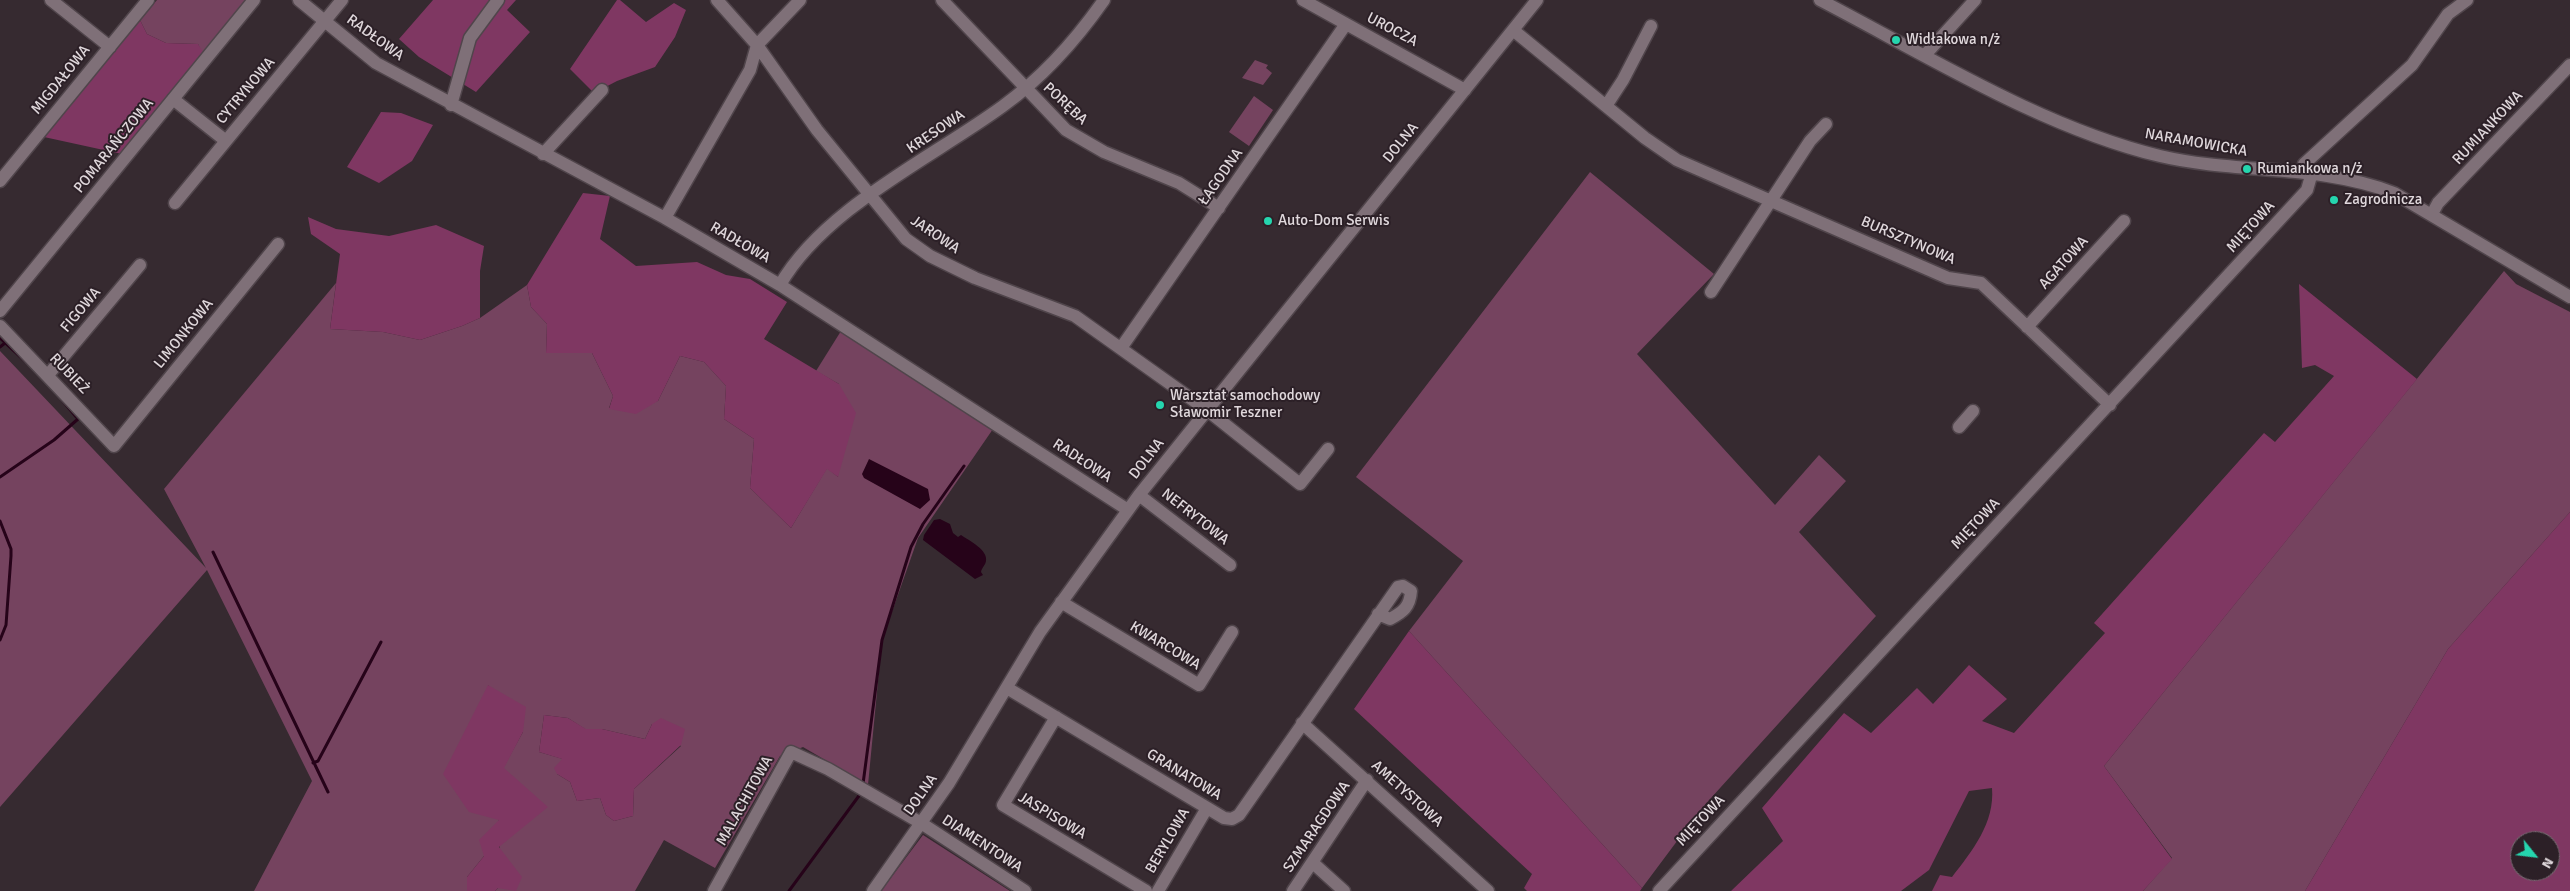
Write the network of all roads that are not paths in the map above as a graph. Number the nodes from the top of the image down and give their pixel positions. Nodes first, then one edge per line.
1 (51, 0) edge
2 (148, 0) edge
3 (254, 0) edge
4 (299, 0) edge
5 (342, 0) edge
6 (498, 0) edge
7 (717, 0) edge
8 (800, 0) edge
9 (942, 0) edge
10 (1104, 0) edge
11 (1303, 0) edge
12 (1537, 0) edge
13 (1820, 0) edge
14 (1975, 0) edge
15 (2467, 0) edge
16 (325, 21) junction
17 (1346, 24) junction
18 (1651, 26) dead end
19 (1513, 30) junction
20 (110, 46) junction
21 (757, 46) junction
22 (1925, 54) junction
23 (2570, 65) edge
24 (1025, 89) junction
25 (602, 90) dead end
26 (1465, 90) junction
27 (173, 99) junction
28 (451, 104) junction
29 (1606, 106) junction
30 (1826, 124) dead end
31 (226, 141) junction
32 (543, 154) junction
33 (2304, 164) dead end
34 (2311, 176) junction
35 (0, 181) edge
36 (870, 196) junction
37 (1771, 202) junction
38 (175, 203) dead end
39 (1219, 208) junction
40 (2432, 214) junction
41 (664, 218) junction
42 (2124, 221) dead end
43 (278, 244) dead end
44 (140, 265) dead end
45 (780, 285) junction
46 (1711, 292) dead end
47 (2570, 297) edge
48 (0, 311) edge
49 (0, 326) edge
50 (2027, 327) junction
51 (1121, 348) junction
52 (48, 376) junction
53 (2110, 405) junction
54 (1206, 410) junction
55 (1973, 411) dead end
56 (1959, 427) dead end
57 (114, 446) joint
58 (1328, 450) dead end
59 (1139, 494) junction
60 (1128, 510) junction
61 (1230, 565) dead end
62 (1061, 602) junction
63 (1378, 614) dead end
64 (1232, 632) dead end
65 (1007, 688) junction
66 (1056, 717) junction
67 (1302, 723) junction
68 (1367, 780) junction
69 (1207, 808) junction
70 (921, 823) junction
71 (1313, 862) junction
72 (714, 891) edge
73 (872, 891) edge
74 (1025, 891) edge
75 (1146, 891) edge
76 (1158, 891) edge
77 (1294, 891) edge
78 (1344, 891) edge
79 (1488, 891) edge
80 (1659, 891) edge

1 - 20 street
2 - 20 street, MIGDAŁOWA
3 - 27 street, POMARAŃCZOWA
4 - 16 street, RADŁOWA
5 - 16 street, CYTRYNOWA
6 - 28 street
7 - 21 street, JAROWA
8 - 21 street
9 - 24 street, PORĘBA
10 - 24 street, KRESOWA
11 - 17 street, UROCZA
12 - 19 street, DOLNA
13 - 22 street, NARAMOWICKA
14 - 22 street
15 - 33 street
16 - 28 street, RADŁOWA
16 - 31 street, CYTRYNOWA
17 - 26 street, UROCZA
17 - 39 street, ŁAGODNA
18 - 29 street
19 - 26 street, DOLNA
19 - 29 street, BURSZTYNOWA
20 - 35 street, MIGDAŁOWA
21 - 36 street, JAROWA
21 - 41 street
22 - 34 street, NARAMOWICKA
23 - 40 street, RUMIANKOWA
24 - 36 street, KRESOWA
24 - 39 street, PORĘBA
25 - 32 street
26 - 54 street, DOLNA
27 - 31 street
27 - 48 street, POMARAŃCZOWA
28 - 32 street, RADŁOWA
29 - 37 street, BURSZTYNOWA
30 - 37 street
31 - 38 street, CYTRYNOWA
32 - 41 street, RADŁOWA
34 - 40 street, NARAMOWICKA
34 - 53 street, MIĘTOWA
36 - 45 street, KRESOWA
36 - 51 street, JAROWA
37 - 46 street
37 - 50 street, BURSZTYNOWA
39 - 51 street, ŁAGODNA
40 - 47 street, NARAMOWICKA
41 - 45 street, RADŁOWA
42 - 50 street, AGATOWA
43 - 57 street, LIMONKOWA
44 - 52 street, FIGOWA
45 - 60 street, RADŁOWA
49 - 52 street, RUBIEŻ
50 - 53 street, BURSZTYNOWA
51 - 54 street, JAROWA
52 - 57 street, RUBIEŻ
53 - 80 street, MIĘTOWA
54 - 58 street, JAROWA
54 - 59 street, DOLNA
55 - 56 street
59 - 60 street, DOLNA
59 - 61 street, NEFRYTOWA
60 - 62 street, DOLNA
62 - 64 street, KWARCOWA
62 - 65 street, DOLNA
63 - 67 street, GRANATOWA
65 - 66 street, GRANATOWA
65 - 70 street, DOLNA
66 - 69 street, GRANATOWA
66 - 75 street, JASPISOWA
67 - 68 street, AMETYSTOWA
67 - 69 street, GRANATOWA
68 - 71 street, SZMARAGDOWA
68 - 79 street, AMETYSTOWA
69 - 76 street, BERYLOWA
70 - 72 street, MALACHITOWA
70 - 73 street, DOLNA
70 - 74 street, DIAMENTOWA
71 - 77 street, SZMARAGDOWA
71 - 78 street

